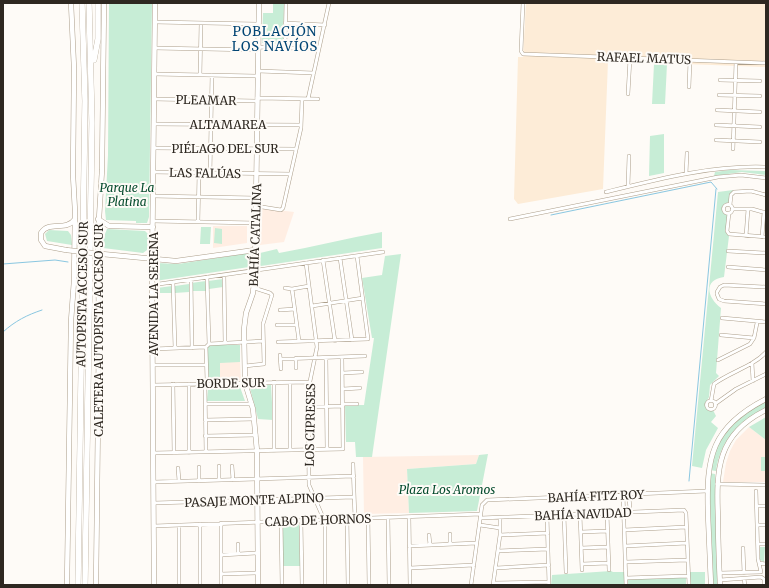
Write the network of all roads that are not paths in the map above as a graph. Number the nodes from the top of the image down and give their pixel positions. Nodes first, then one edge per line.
1 (71, 3) edge
2 (82, 3) edge
3 (89, 3) edge
4 (98, 3) edge
5 (104, 3) edge
6 (155, 3) edge
7 (259, 3) edge
8 (286, 3) edge
9 (329, 3) edge
10 (524, 3) edge
11 (155, 22) junction
12 (201, 23) junction
13 (285, 23) junction
14 (258, 24) junction
15 (325, 24) junction
16 (155, 48) junction
17 (258, 48) junction
18 (285, 48) junction
19 (201, 49) junction
20 (319, 49) junction
21 (630, 58) junction
22 (690, 60) junction
23 (736, 62) junction
24 (766, 63) edge
25 (92, 70) junction
26 (314, 73) junction
27 (154, 74) junction
28 (258, 74) junction
29 (200, 75) junction
30 (212, 75) junction
31 (720, 80) dead end
32 (736, 80) junction
33 (760, 81) dead end
34 (689, 87) dead end
35 (628, 94) dead end
36 (719, 95) dead end
37 (735, 96) junction
38 (760, 96) dead end
39 (154, 99) junction
40 (257, 99) junction
41 (302, 99) junction
42 (308, 99) junction
43 (318, 99) dead end
44 (211, 100) junction
45 (717, 110) dead end
46 (734, 111) junction
47 (760, 112) dead end
48 (154, 124) junction
49 (211, 124) junction
50 (257, 124) junction
51 (301, 125) junction
52 (716, 125) dead end
53 (734, 126) junction
54 (760, 127) dead end
55 (716, 140) dead end
56 (733, 141) junction
57 (760, 142) dead end
58 (154, 148) junction
59 (211, 149) junction
60 (257, 149) junction
61 (296, 149) junction
62 (733, 149) dead end
63 (687, 153) dead end
64 (629, 156) dead end
65 (766, 167) edge
66 (153, 172) junction
67 (199, 173) junction
68 (210, 173) junction
69 (256, 173) junction
70 (291, 174) junction
71 (686, 174) junction
72 (766, 178) edge
73 (628, 186) junction
74 (606, 192) dead end
75 (766, 194) edge
76 (153, 196) junction
77 (198, 197) junction
78 (256, 198) junction
79 (730, 205) junction
80 (256, 206) junction
81 (748, 208) junction
82 (732, 209) junction
83 (765, 212) edge
84 (729, 213) junction
85 (75, 219) junction
86 (98, 219) junction
87 (510, 219) dead end
88 (153, 221) junction
89 (198, 222) junction
90 (256, 223) junction
91 (65, 226) junction
92 (109, 226) junction
93 (152, 227) junction
94 (75, 235) junction
95 (98, 235) junction
96 (746, 236) junction
97 (764, 237) edge
98 (255, 250) junction
99 (728, 251) dead end
100 (383, 252) dead end
101 (766, 254) edge
102 (357, 256) junction
103 (340, 258) junction
104 (152, 259) junction
105 (323, 260) junction
106 (306, 263) junction
107 (728, 267) dead end
108 (255, 270) junction
109 (766, 270) edge
110 (224, 275) junction
111 (207, 277) junction
112 (190, 280) junction
113 (173, 282) junction
114 (152, 285) junction
115 (309, 286) junction
116 (766, 287) edge
117 (254, 288) junction
118 (285, 288) dead end
119 (292, 289) junction
120 (363, 298) junction
121 (346, 301) junction
122 (330, 303) junction
123 (766, 304) edge
124 (312, 306) junction
125 (294, 309) junction
126 (280, 310) dead end
127 (722, 318) dead end
128 (766, 322) edge
129 (757, 323) junction
130 (297, 324) junction
131 (277, 325) dead end
132 (721, 335) dead end
133 (754, 338) junction
134 (352, 340) junction
135 (263, 341) junction
136 (299, 341) junction
137 (317, 341) junction
138 (335, 341) junction
139 (244, 342) junction
140 (278, 342) dead end
141 (225, 343) junction
142 (207, 345) junction
143 (175, 348) junction
144 (192, 348) junction
145 (153, 349) junction
146 (766, 352) edge
147 (280, 355) dead end
148 (365, 356) dead end
149 (296, 358) junction
150 (316, 358) junction
151 (326, 358) junction
152 (342, 358) junction
153 (281, 359) junction
154 (718, 360) dead end
155 (752, 363) junction
156 (153, 365) junction
157 (206, 365) junction
158 (245, 366) junction
159 (296, 368) dead end
160 (281, 369) dead end
161 (362, 372) dead end
162 (343, 373) junction
163 (766, 374) edge
164 (753, 381) junction
165 (274, 382) junction
166 (290, 382) junction
167 (309, 382) junction
168 (245, 383) junction
169 (173, 384) junction
170 (189, 384) junction
171 (206, 384) junction
172 (153, 385) junction
173 (360, 388) dead end
174 (343, 389) junction
175 (766, 399) edge
176 (711, 401) junction
177 (205, 404) junction
178 (252, 404) junction
179 (356, 404) dead end
180 (715, 404) junction
181 (343, 405) junction
182 (326, 406) junction
183 (308, 407) junction
184 (766, 410) edge
185 (254, 419) junction
186 (205, 420) junction
187 (256, 435) junction
188 (205, 436) junction
189 (327, 449) junction
190 (290, 450) junction
191 (309, 450) junction
192 (257, 451) junction
193 (274, 451) junction
194 (206, 452) junction
195 (154, 453) junction
196 (174, 453) junction
197 (189, 453) junction
198 (353, 464) dead end
199 (219, 466) dead end
200 (232, 466) dead end
201 (199, 467) dead end
202 (178, 468) dead end
203 (708, 474) junction
204 (717, 475) junction
205 (354, 476) junction
206 (309, 478) junction
207 (257, 479) junction
208 (219, 480) junction
209 (233, 480) junction
210 (179, 481) junction
211 (199, 481) junction
212 (154, 482) junction
213 (717, 484) junction
214 (766, 485) edge
215 (707, 491) junction
216 (756, 491) dead end
217 (623, 494) junction
218 (629, 494) junction
219 (354, 497) junction
220 (314, 498) junction
221 (258, 500) junction
222 (154, 503) junction
223 (757, 506) junction
224 (766, 506) edge
225 (624, 512) junction
226 (630, 512) junction
227 (607, 513) junction
228 (580, 514) junction
229 (564, 515) junction
230 (481, 516) junction
231 (547, 516) junction
232 (409, 517) junction
233 (368, 518) junction
234 (388, 518) junction
235 (500, 518) junction
236 (347, 519) junction
237 (355, 519) junction
238 (324, 520) junction
239 (281, 521) junction
240 (301, 521) junction
241 (258, 522) junction
242 (220, 523) junction
243 (200, 524) junction
244 (179, 525) junction
245 (480, 525) junction
246 (757, 525) junction
247 (766, 525) edge
248 (154, 526) junction
249 (686, 527) junction
250 (500, 528) junction
251 (624, 530) junction
252 (607, 531) junction
253 (581, 532) junction
254 (548, 533) junction
255 (450, 534) dead end
256 (430, 535) dead end
257 (500, 535) junction
258 (477, 543) junction
259 (687, 543) junction
260 (238, 544) dead end
261 (450, 544) junction
262 (758, 544) junction
263 (766, 544) edge
264 (430, 545) junction
265 (409, 546) junction
266 (625, 546) junction
267 (608, 547) junction
268 (582, 548) junction
269 (743, 548) dead end
270 (548, 549) junction
271 (498, 551) junction
272 (258, 553) junction
273 (238, 554) junction
274 (221, 555) junction
275 (688, 560) junction
276 (626, 562) junction
277 (608, 563) junction
278 (759, 563) junction
279 (582, 564) junction
280 (766, 564) edge
281 (474, 565) junction
282 (549, 565) junction
283 (410, 568) junction
284 (496, 568) junction
285 (582, 570) dead end
286 (609, 570) dead end
287 (566, 572) dead end
288 (258, 573) junction
289 (720, 573) junction
290 (744, 573) junction
291 (221, 574) junction
292 (688, 576) junction
293 (626, 578) junction
294 (744, 579) junction
295 (720, 582) edge
296 (549, 583) edge
297 (494, 584) edge
298 (67, 585) edge
299 (78, 585) edge
300 (85, 585) edge
301 (96, 585) edge
302 (154, 585) edge
303 (180, 585) edge
304 (200, 585) edge
305 (221, 585) edge
306 (258, 585) edge
307 (282, 585) edge
308 (302, 585) edge
309 (325, 585) edge
310 (348, 585) edge
311 (369, 585) edge
312 (389, 585) edge
313 (410, 585) edge
314 (471, 585) edge
315 (626, 585) edge
316 (689, 585) edge
317 (711, 585) edge
318 (745, 585) edge
319 (764, 585) edge

1 - 85 main road, CALETERA AUTOPISTA ACCESO SUR
2 - 299 highway, AUTOPISTA ACCESO SUR
3 - 25 highway, AUTOPISTA ACCESO SUR
4 - 25 highway
5 - 86 main road, CALETERA AUTOPISTA ACCESO SUR
6 - 11 main road, AVENIDA LA SERENA
7 - 14 main road, BAHÍA CATALINA
8 - 13 street
9 - 15 street
10 - 21 street, RAFAEL MATUS
11 - 12 street
11 - 16 main road, AVENIDA LA SERENA
12 - 14 street
12 - 19 street
13 - 15 street
13 - 18 street
14 - 17 main road, BAHÍA CATALINA
15 - 20 street
16 - 19 street
16 - 27 main road, AVENIDA LA SERENA
17 - 18 street
17 - 19 street
17 - 28 main road, BAHÍA CATALINA
18 - 20 street
19 - 29 street
20 - 26 street
21 - 22 street, RAFAEL MATUS
21 - 35 street
22 - 23 street, RAFAEL MATUS
22 - 34 street
23 - 24 street, RAFAEL MATUS
23 - 32 street
25 - 300 highway, AUTOPISTA ACCESO SUR
26 - 28 street
26 - 42 street
27 - 29 street
27 - 39 main road, AVENIDA LA SERENA
28 - 30 street
28 - 40 main road, BAHÍA CATALINA
29 - 30 street
30 - 44 street
31 - 32 street
32 - 33 street
32 - 37 street
36 - 37 street
37 - 38 street
37 - 46 street
39 - 44 street, PLEAMAR
39 - 48 main road, AVENIDA LA SERENA
40 - 41 street, PLEAMAR
40 - 44 street, PLEAMAR
40 - 50 main road, BAHÍA CATALINA
41 - 42 street, PLEAMAR
41 - 51 street
42 - 43 street, PLEAMAR
44 - 49 street
45 - 46 street
46 - 47 street
46 - 53 street
48 - 49 street, ALTAMAREA
48 - 58 main road, AVENIDA LA SERENA
49 - 50 street, ALTAMAREA
49 - 59 street
50 - 51 street, ALTAMAREA
50 - 60 main road, BAHÍA CATALINA
51 - 61 street
52 - 53 street
53 - 54 street
53 - 56 street
55 - 56 street
56 - 57 street
56 - 62 street
58 - 59 street, PIÉLAGO DEL SUR
58 - 66 main road, AVENIDA LA SERENA
59 - 60 street, PIÉLAGO DEL SUR
59 - 68 street
60 - 61 street, PIÉLAGO DEL SUR
60 - 69 main road, BAHÍA CATALINA
61 - 70 street
63 - 71 street
64 - 73 street
65 - 71 street
66 - 67 street, LAS FALÚAS
66 - 76 main road, AVENIDA LA SERENA
67 - 68 street, LAS FALÚAS
67 - 77 street
68 - 69 street, LAS FALÚAS
69 - 70 street, LAS FALÚAS
69 - 78 main road, BAHÍA CATALINA
70 - 80 street
71 - 73 street
72 - 87 street
73 - 74 street
75 - 79 street
76 - 77 street
76 - 88 main road, AVENIDA LA SERENA
77 - 78 street
77 - 89 street
78 - 80 main road, BAHÍA CATALINA
79 - 82 street
79 - 84 street
80 - 90 main road, BAHÍA CATALINA
81 - 82 street
81 - 83 street
81 - 96 street
82 - 84 street
83 - 97 street
84 - 96 street
85 - 91 main road
85 - 94 main road, CALETERA AUTOPISTA ACCESO SUR
86 - 92 main road
86 - 95 main road, CALETERA AUTOPISTA ACCESO SUR
88 - 89 street
88 - 93 main road, AVENIDA LA SERENA
89 - 90 street
90 - 98 main road, BAHÍA CATALINA
91 - 94 main road
91 - 104 main road, bridge
92 - 93 main road
92 - 95 main road
93 - 104 main road, AVENIDA LA SERENA
94 - 298 main road, CALETERA AUTOPISTA ACCESO SUR
95 - 301 main road, CALETERA AUTOPISTA ACCESO SUR
96 - 97 street
98 - 104 main road
98 - 108 main road, BAHÍA CATALINA
99 - 101 street
100 - 102 street
102 - 103 street
102 - 120 street
103 - 105 street
103 - 121 street
104 - 114 main road, AVENIDA LA SERENA
105 - 106 street
105 - 122 street
106 - 108 street
106 - 115 street, LOS CIPRESES
107 - 109 street
108 - 110 street
108 - 117 main road, BAHÍA CATALINA
110 - 111 street
110 - 141 street
111 - 112 street
111 - 142 street
112 - 113 street
112 - 144 street
113 - 114 street
113 - 143 street
114 - 145 main road, AVENIDA LA SERENA
115 - 119 street
115 - 124 street, LOS CIPRESES
116 - 123 street
117 - 135 street
117 - 139 main road, BAHÍA CATALINA
118 - 119 street
119 - 125 street
120 - 121 street
120 - 134 street
121 - 122 street
121 - 134 street
122 - 124 street
122 - 138 street
124 - 137 street, LOS CIPRESES
125 - 126 street
125 - 130 street
127 - 129 street
128 - 129 street
129 - 133 street
130 - 131 street
130 - 136 street
132 - 133 street
133 - 154 street
134 - 138 street
135 - 139 street
135 - 158 street
136 - 137 street
136 - 140 street
137 - 138 street
137 - 150 street, LOS CIPRESES
139 - 141 street
139 - 158 main road, BAHÍA CATALINA
141 - 142 street
142 - 144 street
142 - 157 street
143 - 144 street
143 - 145 street
145 - 156 main road, AVENIDA LA SERENA
146 - 155 street
147 - 153 street
148 - 152 street
149 - 150 street
149 - 153 street
149 - 159 street
150 - 151 street
150 - 167 street, LOS CIPRESES
151 - 152 street
151 - 182 street
152 - 162 street
153 - 160 street
155 - 164 street
155 - 176 street
156 - 157 street
156 - 172 main road, AVENIDA LA SERENA
157 - 171 street
158 - 168 main road, BAHÍA CATALINA
161 - 162 street
162 - 174 street
163 - 164 street
164 - 180 street
165 - 166 street, BORDE SUR
165 - 168 street, BORDE SUR
165 - 193 street
166 - 167 street, BORDE SUR
166 - 190 street
167 - 183 street, LOS CIPRESES
168 - 171 street, BORDE SUR
168 - 178 main road, BAHÍA CATALINA
169 - 170 street, BORDE SUR
169 - 172 street, BORDE SUR
169 - 196 street
170 - 171 street, BORDE SUR
170 - 197 street
171 - 177 street
172 - 195 main road, AVENIDA LA SERENA
173 - 174 street
174 - 181 street
175 - 203 main road
176 - 180 street
176 - 180 street
177 - 178 street
177 - 186 street
178 - 185 main road, BAHÍA CATALINA
179 - 181 street
181 - 182 street
181 - 189 street
182 - 183 street
182 - 189 street
183 - 191 street, LOS CIPRESES
184 - 204 main road
185 - 186 street
185 - 187 main road, BAHÍA CATALINA
186 - 188 street
187 - 188 street
187 - 192 main road, BAHÍA CATALINA
188 - 194 street
189 - 191 street
190 - 191 street
190 - 193 street
191 - 206 street, LOS CIPRESES
192 - 193 street
192 - 194 street
192 - 207 main road, BAHÍA CATALINA
194 - 197 street
195 - 196 street
195 - 212 main road, AVENIDA LA SERENA
196 - 197 street
198 - 205 street
199 - 208 street
200 - 209 street
201 - 211 street
202 - 210 street
203 - 204 main road
203 - 215 main road
204 - 213 main road
205 - 206 street
205 - 219 street
206 - 207 street
206 - 220 street, LOS CIPRESES
207 - 209 street
207 - 221 main road, BAHÍA CATALINA
208 - 209 street
208 - 211 street
210 - 211 street
210 - 212 street
212 - 222 main road, AVENIDA LA SERENA
213 - 214 street
213 - 289 main road
215 - 218 street, BAHÍA FITZ ROY
215 - 317 main road
216 - 223 street
217 - 218 street, BAHÍA FITZ ROY
217 - 225 street
217 - 230 street, BAHÍA FITZ ROY
218 - 226 street
219 - 220 street, PASAJE MONTE ALPINO
219 - 237 street
220 - 221 street, PASAJE MONTE ALPINO
220 - 238 street, LOS CIPRESES
221 - 222 street, PASAJE MONTE ALPINO
221 - 241 main road, BAHÍA CATALINA
222 - 248 main road, AVENIDA LA SERENA
223 - 224 street
223 - 246 street
225 - 226 street, BAHÍA NAVIDAD
225 - 227 street, BAHÍA NAVIDAD
225 - 251 street
226 - 249 street, BAHÍA NAVIDAD
227 - 228 street, BAHÍA NAVIDAD
227 - 252 street
228 - 229 street, BAHÍA NAVIDAD
228 - 253 street
229 - 231 street, BAHÍA NAVIDAD
229 - 287 street
230 - 232 street, CABO DE HORNOS
230 - 235 street, BAHÍA NAVIDAD
230 - 245 street
231 - 235 street, BAHÍA NAVIDAD
231 - 254 street
232 - 234 street, CABO DE HORNOS
232 - 265 street
233 - 234 street, CABO DE HORNOS
233 - 237 street, CABO DE HORNOS
233 - 311 street
234 - 312 street
235 - 250 street
236 - 237 street, CABO DE HORNOS
236 - 238 street, CABO DE HORNOS
236 - 310 street
238 - 240 street, CABO DE HORNOS
238 - 309 street, LOS CIPRESES
239 - 240 street, CABO DE HORNOS
239 - 241 street, CABO DE HORNOS
239 - 307 street
240 - 308 street
241 - 242 street, CABO DE HORNOS
241 - 272 main road, BAHÍA CATALINA
242 - 243 street, CABO DE HORNOS
242 - 274 street
243 - 244 street, CABO DE HORNOS
243 - 304 street
244 - 248 street, CABO DE HORNOS
244 - 303 street
245 - 250 street
245 - 258 street
246 - 247 street
246 - 262 street
248 - 302 main road, AVENIDA LA SERENA
249 - 251 street
249 - 259 street
250 - 257 street
251 - 266 street
252 - 253 street
252 - 267 street
253 - 268 street
254 - 257 street
254 - 270 street
255 - 261 street
256 - 264 street
257 - 271 street
258 - 261 street
258 - 281 street
259 - 266 street
259 - 275 street
260 - 273 street
261 - 264 street
262 - 263 street
262 - 278 street
264 - 265 street
265 - 283 street
266 - 276 street
267 - 268 street
267 - 277 street
268 - 279 street
269 - 290 street
270 - 271 street
270 - 282 street
271 - 284 street
272 - 273 street
272 - 288 main road, BAHÍA CATALINA
273 - 274 street
274 - 291 street
275 - 276 street
275 - 292 street
276 - 293 street
277 - 279 street
277 - 286 street
278 - 280 street
278 - 290 street
279 - 285 street
281 - 283 street
281 - 314 street
282 - 284 street
282 - 296 street
283 - 313 street
284 - 297 street
288 - 291 street
288 - 306 main road, BAHÍA CATALINA
289 - 290 street
289 - 295 main road
291 - 305 street
292 - 293 street
292 - 316 street
293 - 315 street
294 - 295 street
294 - 318 street
294 - 319 street
296 - 297 street

